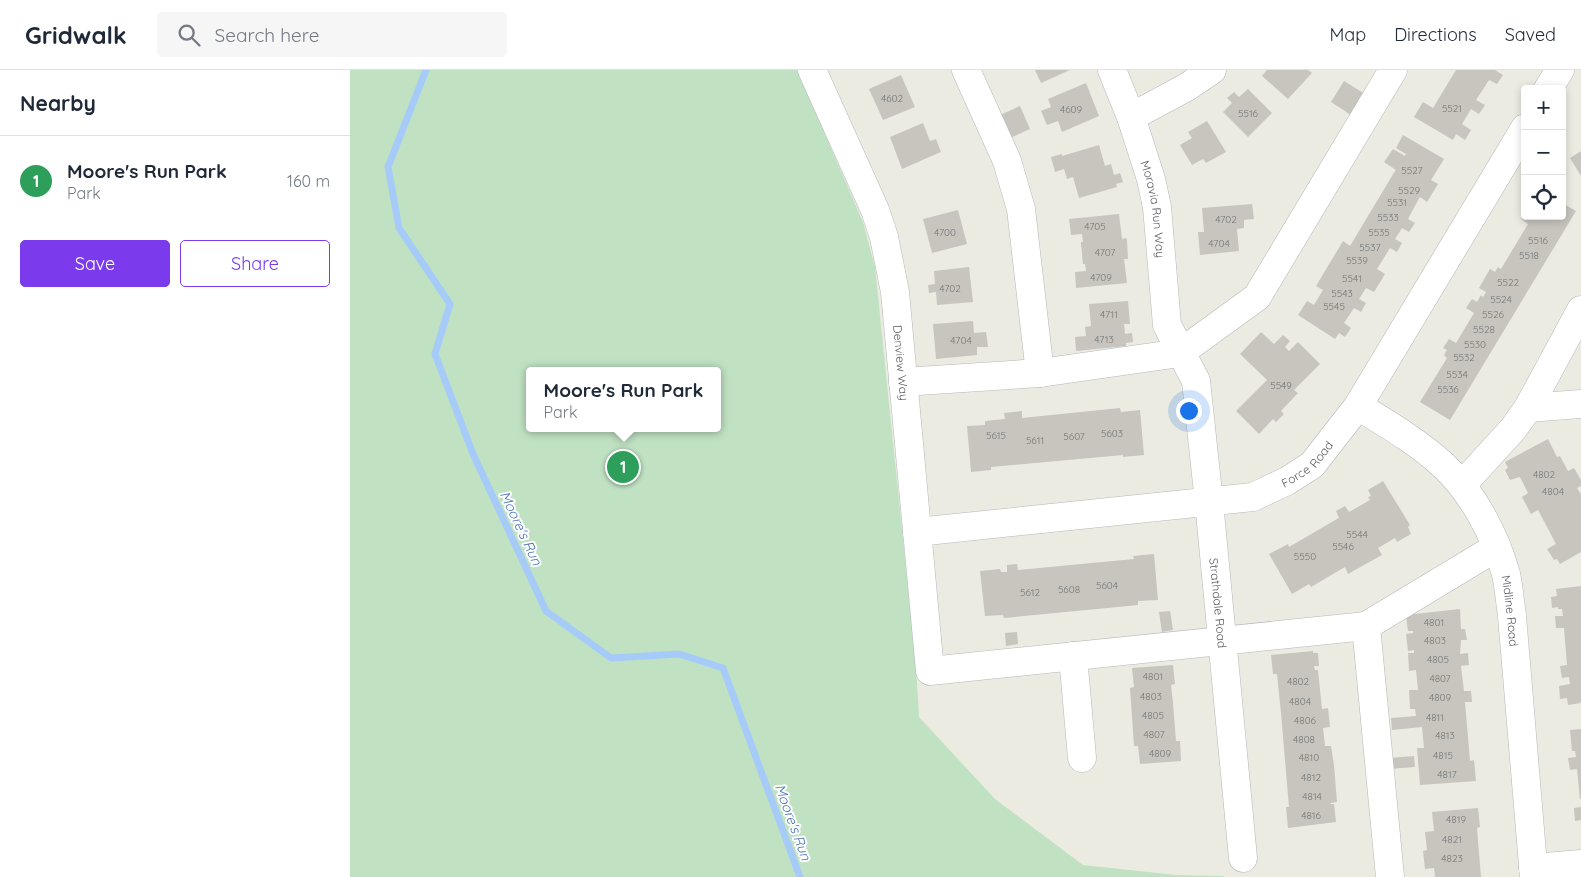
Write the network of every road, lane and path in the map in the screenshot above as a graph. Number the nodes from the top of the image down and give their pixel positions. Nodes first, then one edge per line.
1 (812, 70) edge
2 (966, 70) edge
3 (1112, 70) edge
4 (1212, 70) edge
5 (1393, 70) edge
6 (1560, 70) edge
7 (1551, 85) edge
8 (1131, 117) junction
9 (1524, 130) edge
10 (1581, 310) edge
11 (1180, 352) junction
12 (1040, 374) junction
13 (903, 382) junction
14 (1581, 404) edge
15 (1358, 406) junction
16 (1528, 408) junction
17 (1462, 485) junction
18 (1209, 502) junction
19 (917, 532) junction
20 (1497, 547) junction
21 (1366, 626) junction
22 (1222, 641) junction
23 (1073, 656) junction
24 (1082, 758) dead end
25 (1243, 858) dead end
26 (1581, 864) edge
27 (1534, 872) edge
28 (1390, 877) edge

1 - 13 street, Denview Way
2 - 12 street
3 - 8 street, Moravia Run Way
4 - 8 street
5 - 11 street
6 - 7 street
8 - 11 street, Moravia Run Way
9 - 15 street, Force Road
10 - 16 street
11 - 12 street
11 - 18 street, Strathdale Road
12 - 13 street
13 - 19 street, Denview Way
14 - 16 street
15 - 17 street, Midline Road
15 - 18 street, Force Road
16 - 17 street
17 - 20 street, Midline Road
18 - 19 street, Force Road
18 - 22 street, Strathdale Road
19 - 23 street, Denview Way
20 - 21 street
20 - 27 street, Midline Road
21 - 22 street
21 - 28 street
22 - 23 street
22 - 25 street, Strathdale Road
23 - 24 street
26 - 27 street

